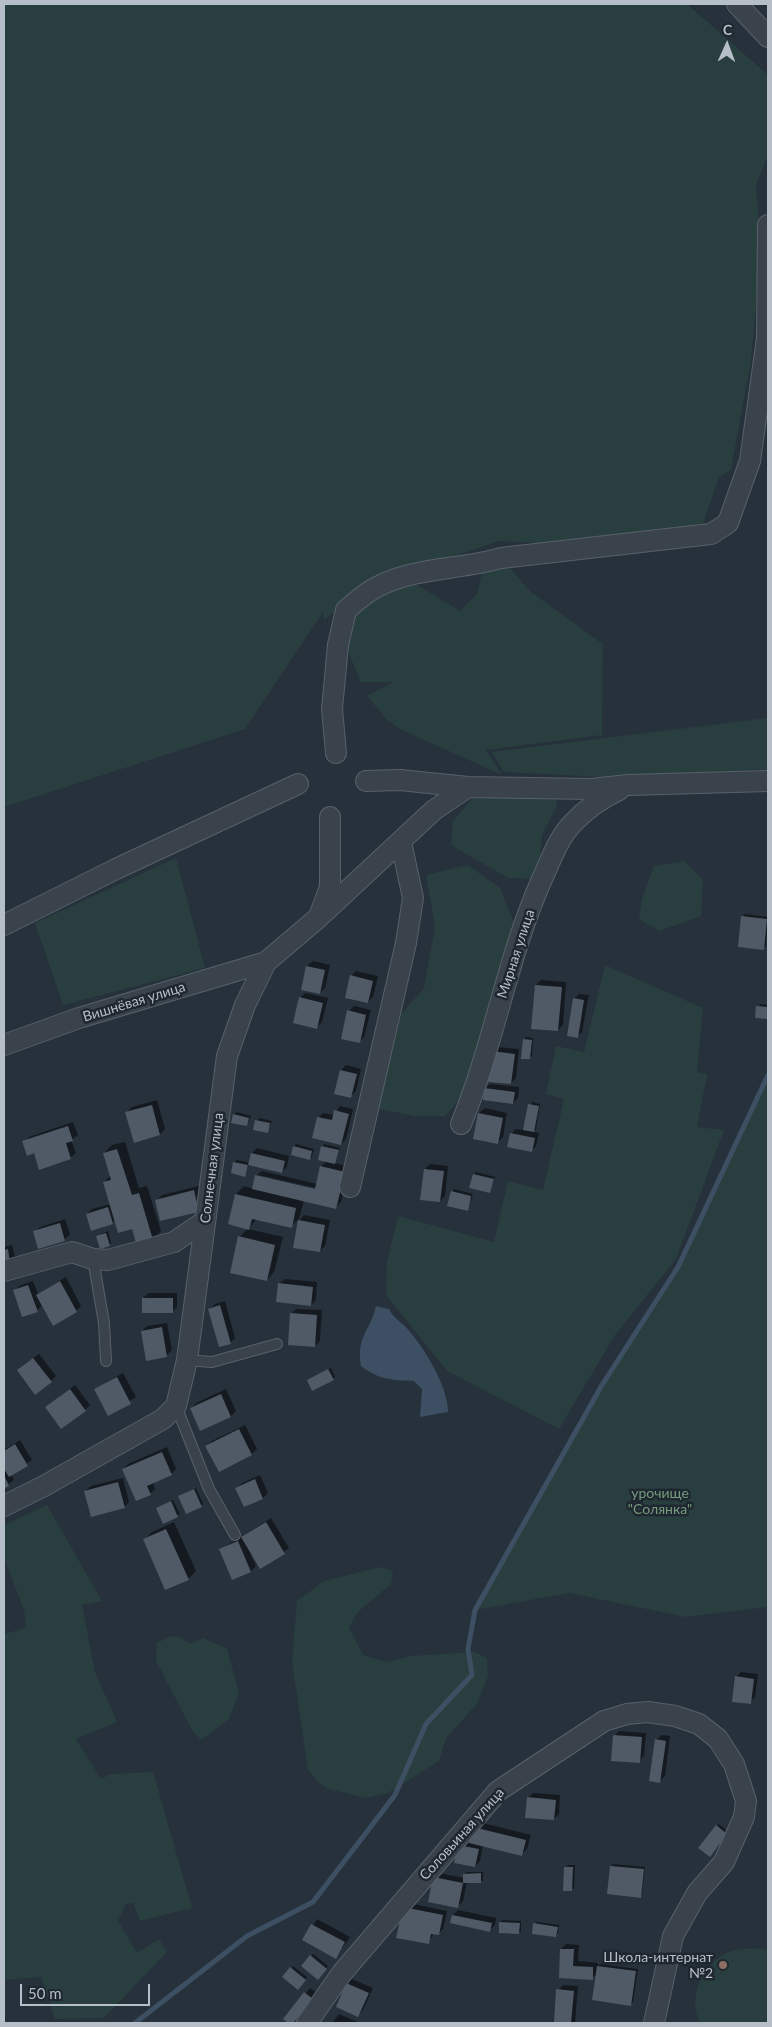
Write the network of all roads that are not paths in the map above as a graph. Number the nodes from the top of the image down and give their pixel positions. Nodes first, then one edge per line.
1 (737, 4) edge
2 (768, 37) edge
3 (768, 225) edge
4 (336, 753) dead end
5 (366, 781) dead end
6 (768, 781) edge
7 (298, 784) dead end
8 (630, 785) junction
9 (468, 787) junction
10 (330, 817) dead end
11 (400, 842) junction
12 (318, 918) junction
13 (4, 925) edge
14 (266, 962) junction
15 (4, 1045) edge
16 (461, 1124) dead end
17 (350, 1187) dead end
18 (206, 1221) junction
19 (93, 1260) junction
20 (4, 1271) edge
21 (276, 1344) dead end
22 (186, 1360) junction
23 (106, 1362) dead end
24 (176, 1406) junction
25 (4, 1506) edge
26 (235, 1535) dead end
27 (307, 2023) edge
28 (654, 2023) edge

1 - 2 street
3 - 4 street
5 - 9 street
6 - 8 street
7 - 13 street
8 - 9 street
8 - 16 street, Мирная улица
9 - 11 street, Солнечная улица
10 - 12 street
11 - 12 street, Солнечная улица
11 - 17 street
12 - 14 street, Солнечная улица
14 - 15 street, Вишнёвая улица
14 - 18 street, Солнечная улица
18 - 19 street
18 - 22 street, Солнечная улица
19 - 20 street
19 - 23 lane
21 - 22 lane
22 - 24 street, Солнечная улица
24 - 25 street
24 - 26 lane
27 - 28 street, Соловьиная улица

